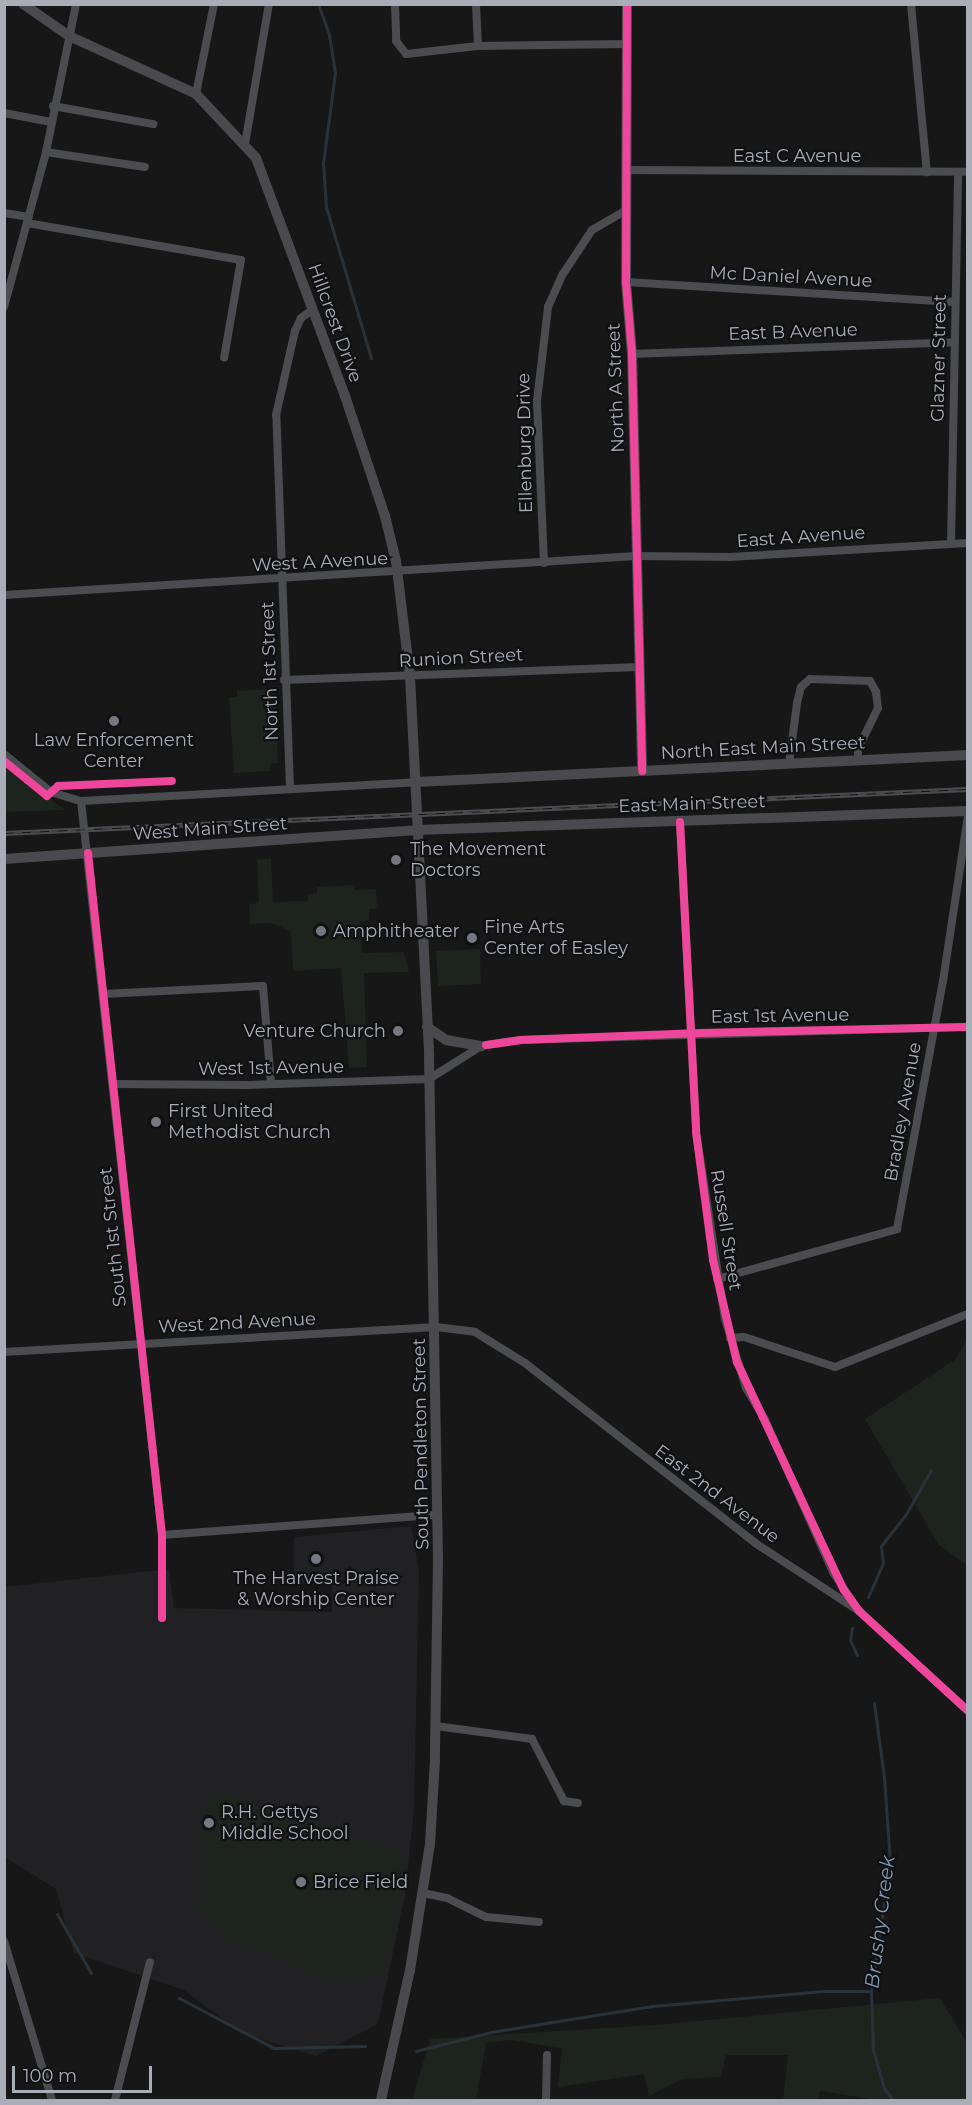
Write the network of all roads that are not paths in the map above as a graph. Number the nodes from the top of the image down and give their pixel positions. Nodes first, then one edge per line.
1 (23, 4) edge
2 (76, 4) edge
3 (214, 4) edge
4 (269, 4) edge
5 (395, 4) edge
6 (476, 4) edge
7 (627, 4) edge
8 (911, 4) edge
9 (69, 36) junction
10 (627, 44) junction
11 (478, 46) junction
12 (196, 94) junction
13 (53, 106) junction
14 (4, 113) edge
15 (51, 122) junction
16 (153, 124) dead end
17 (245, 144) junction
18 (46, 152) junction
19 (145, 167) dead end
20 (626, 170) junction
21 (927, 172) junction
22 (958, 172) junction
23 (968, 172) edge
24 (626, 210) junction
25 (4, 213) edge
26 (28, 220) junction
27 (626, 282) junction
28 (954, 302) junction
29 (4, 307) edge
30 (312, 310) junction
31 (955, 342) junction
32 (632, 354) junction
33 (224, 358) dead end
34 (968, 543) edge
35 (951, 544) junction
36 (636, 556) junction
37 (544, 563) junction
38 (398, 573) junction
39 (282, 579) junction
40 (4, 596) edge
41 (639, 667) junction
42 (410, 676) junction
43 (284, 680) junction
44 (4, 754) edge
45 (968, 755) edge
46 (858, 758) junction
47 (789, 765) junction
48 (642, 771) junction
49 (416, 782) junction
50 (290, 788) junction
51 (81, 801) junction
52 (968, 813) edge
53 (680, 822) junction
54 (417, 830) junction
55 (88, 853) junction
56 (4, 858) edge
57 (103, 994) junction
58 (427, 1027) junction
59 (968, 1027) edge
60 (934, 1028) junction
61 (691, 1033) junction
62 (481, 1046) junction
63 (429, 1079) junction
64 (112, 1084) junction
65 (271, 1084) junction
66 (717, 1279) junction
67 (965, 1314) dead end
68 (436, 1327) junction
69 (730, 1338) junction
70 (140, 1344) junction
71 (4, 1352) edge
72 (437, 1515) junction
73 (162, 1535) junction
74 (859, 1611) junction
75 (162, 1618) dead end
76 (968, 1710) edge
77 (436, 1726) junction
78 (578, 1803) dead end
79 (423, 1893) junction
80 (539, 1922) dead end
81 (4, 1941) edge
82 (150, 1962) dead end
83 (547, 2055) dead end
84 (52, 2100) edge
85 (115, 2100) edge
86 (381, 2100) edge
87 (546, 2100) edge

1 - 9 main road, Hillcrest Drive
2 - 9 street
3 - 12 street
4 - 17 street
5 - 11 street
6 - 11 street
7 - 10 main road, North A Street
8 - 21 street
9 - 12 main road, Hillcrest Drive
9 - 13 street
10 - 11 street
10 - 20 main road, North A Street
12 - 17 main road, Hillcrest Drive
13 - 15 street
13 - 16 street
14 - 15 street
15 - 18 street
17 - 30 main road, Hillcrest Drive
18 - 19 street
18 - 26 street
20 - 21 street, East C Avenue
20 - 24 main road, North A Street
21 - 22 street, East C Avenue
22 - 23 street, East C Avenue
22 - 28 street, Glazner Street
24 - 27 main road, North A Street
24 - 37 street, Ellenburg Drive
25 - 26 street
26 - 29 street
26 - 33 street
27 - 28 street, Mc Daniel Avenue
27 - 32 main road, North A Street
28 - 31 street, Glazner Street
30 - 38 main road, Hillcrest Drive
30 - 39 street, North 1st Street
31 - 32 street, East B Avenue
31 - 35 street, Glazner Street
32 - 36 main road, North A Street
34 - 35 street, East A Avenue
35 - 36 street, East A Avenue
36 - 37 street, West A Avenue
36 - 41 main road, North A Street
37 - 38 street, West A Avenue
38 - 39 street, West A Avenue
38 - 42 main road, Hillcrest Drive
39 - 40 street, West A Avenue
39 - 43 street, North 1st Street
41 - 42 street, Runion Street
41 - 48 main road, North A Street
42 - 43 street, Runion Street
42 - 49 main road, Hillcrest Drive
43 - 50 street, North 1st Street
44 - 51 street
45 - 46 main road, North East Main Street
46 - 47 main road, North East Main Street
46 - 47 street
47 - 48 main road, North East Main Street
48 - 49 main road, North East Main Street
49 - 50 street
49 - 54 main road, South Pendleton Street
50 - 51 street
51 - 55 street, South 1st Street
52 - 53 main road, East Main Street
52 - 60 street, Bradley Avenue
53 - 54 main road, East Main Street
53 - 61 street, Russell Street
54 - 55 main road, West Main Street
54 - 58 main road, South Pendleton Street
55 - 56 main road, West Main Street
55 - 57 street, South 1st Street
57 - 64 street, South 1st Street
57 - 65 street
58 - 62 main road
58 - 63 main road, South Pendleton Street
59 - 60 street, East 1st Avenue
60 - 61 street, East 1st Avenue
60 - 66 street, Bradley Avenue
61 - 62 street, East 1st Avenue
61 - 66 street, Russell Street
62 - 63 street, East 1st Avenue
63 - 65 street, West 1st Avenue
63 - 68 main road, South Pendleton Street
64 - 65 street, West 1st Avenue
64 - 70 street, South 1st Street
66 - 69 street, Russell Street
67 - 69 street
68 - 70 street, West 2nd Avenue
68 - 72 main road, South Pendleton Street
68 - 74 street, East 2nd Avenue
69 - 74 street, Russell Street
70 - 71 street, West 2nd Avenue
70 - 73 street, South 1st Street
72 - 73 street
72 - 77 main road, South Pendleton Street
73 - 75 street, South 1st Street
74 - 76 street, East 2nd Avenue
77 - 78 street
77 - 79 main road, South Pendleton Street
79 - 80 street
79 - 86 main road, South Pendleton Street
81 - 84 street
82 - 85 street
83 - 87 street

